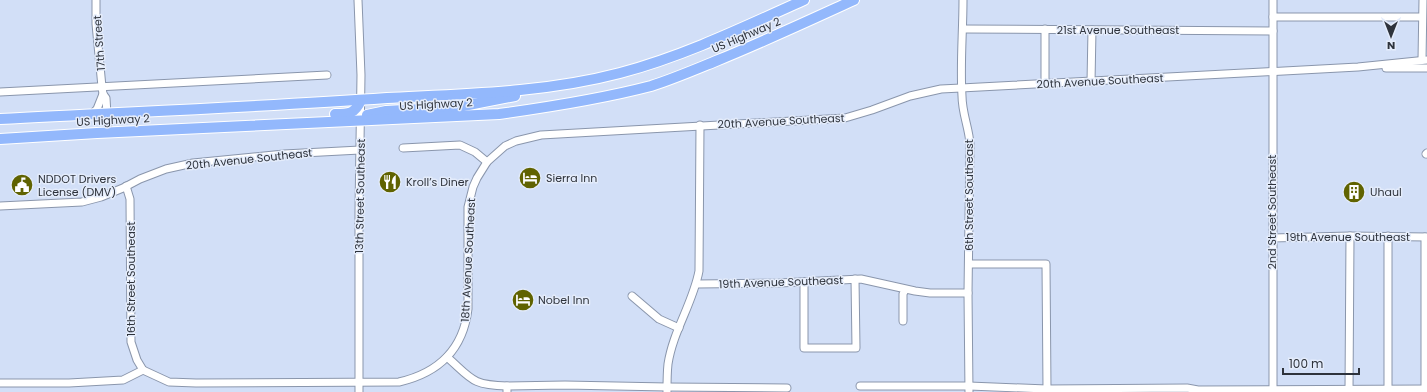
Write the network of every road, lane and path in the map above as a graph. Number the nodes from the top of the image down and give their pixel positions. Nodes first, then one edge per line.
1 (96, 0) edge
2 (358, 0) edge
3 (804, 0) edge
4 (854, 0) edge
5 (963, 0) edge
6 (1272, 0) edge
7 (1423, 0) edge
8 (1273, 17) junction
9 (1422, 17) junction
10 (963, 29) junction
11 (1045, 29) junction
12 (1092, 30) junction
13 (1273, 31) junction
14 (1424, 60) edge
15 (1358, 67) junction
16 (1427, 68) edge
17 (1272, 72) junction
18 (327, 76) dead end
19 (1091, 82) junction
20 (1045, 84) junction
21 (544, 87) junction
22 (961, 88) junction
23 (102, 90) junction
24 (0, 92) edge
25 (361, 100) junction
26 (91, 114) junction
27 (107, 114) junction
28 (0, 120) edge
29 (360, 120) junction
30 (700, 125) junction
31 (212, 128) junction
32 (108, 132) junction
33 (0, 139) edge
34 (404, 148) dead end
35 (360, 150) junction
36 (487, 162) junction
37 (126, 186) junction
38 (0, 206) edge
39 (1350, 236) junction
40 (1388, 236) junction
41 (1426, 237) edge
42 (1272, 238) junction
43 (969, 264) junction
44 (855, 279) junction
45 (804, 282) junction
46 (697, 284) junction
47 (905, 290) junction
48 (968, 293) junction
49 (632, 296) dead end
50 (903, 321) dead end
51 (679, 328) junction
52 (447, 357) junction
53 (143, 370) junction
54 (0, 383) edge
55 (359, 383) junction
56 (860, 386) dead end
57 (787, 388) dead end
58 (507, 389) edge
59 (969, 389) edge
60 (1047, 389) junction
61 (1388, 389) junction
62 (666, 390) edge
63 (1350, 390) edge
64 (1426, 390) edge
65 (1120, 391) edge
66 (1198, 391) edge
67 (1273, 391) edge
68 (359, 392) edge

1 - 23 street, 17th Street
2 - 25 street, 13th Street Southeast
3 - 21 highway, US Highway 2
4 - 29 highway, US Highway 2
5 - 10 street, 6th Street Southeast
6 - 8 street
7 - 9 street
8 - 9 street
8 - 13 street, 2nd Street Southeast
9 - 14 street
10 - 11 street, 21st Avenue Southeast
10 - 22 street, 6th Street Southeast
11 - 12 street, 21st Avenue Southeast
11 - 20 street
12 - 13 street, 21st Avenue Southeast
12 - 19 street
13 - 17 street, 2nd Street Southeast
14 - 15 street
15 - 16 street
15 - 17 street, 20th Avenue Southeast
17 - 19 street, 20th Avenue Southeast
17 - 42 street, 2nd Street Southeast
18 - 23 street
19 - 20 street, 20th Avenue Southeast
20 - 22 street, 20th Avenue Southeast
21 - 25 highway, US Highway 2
21 - 29 highway
22 - 30 street, 20th Avenue Southeast
22 - 43 street, 6th Street Southeast
23 - 24 street
23 - 26 street
23 - 27 street, 17th Street
25 - 27 highway, US Highway 2
25 - 29 street, 13th Street Southeast
25 - 31 highway
26 - 27 highway, US Highway 2
26 - 28 highway, US Highway 2
27 - 32 street, 17th Street
29 - 31 highway, US Highway 2
29 - 35 street, 13th Street Southeast
30 - 36 street, 20th Avenue Southeast
30 - 46 street
31 - 32 highway, US Highway 2
32 - 33 highway, US Highway 2
34 - 36 street
35 - 37 street, 20th Avenue Southeast
35 - 55 street, 13th Street Southeast
36 - 52 street, 18th Avenue Southeast
37 - 38 street, 20th Avenue Southeast
37 - 53 street, 16th Street Southeast
39 - 40 street, 19th Avenue Southeast
39 - 42 street, 19th Avenue Southeast
39 - 63 street
40 - 41 street, 19th Avenue Southeast
40 - 61 street
41 - 64 street
42 - 67 street, 2nd Street Southeast
43 - 48 street, 6th Street Southeast
43 - 60 street
44 - 45 street, 19th Avenue Southeast
44 - 45 street
44 - 47 street, 19th Avenue Southeast
45 - 46 street, 19th Avenue Southeast
46 - 51 street
47 - 48 street, 19th Avenue Southeast
47 - 50 street
48 - 59 street, 6th Street Southeast
49 - 51 street
51 - 62 street
52 - 55 street, 18th Avenue Southeast
52 - 58 street
53 - 54 street
53 - 55 street, 18th Avenue Southeast
55 - 68 street, 13th Street Southeast
56 - 59 street
57 - 62 street
58 - 62 street
59 - 60 street
60 - 65 street
61 - 63 street
61 - 64 street
63 - 67 street
65 - 66 street
66 - 67 street

